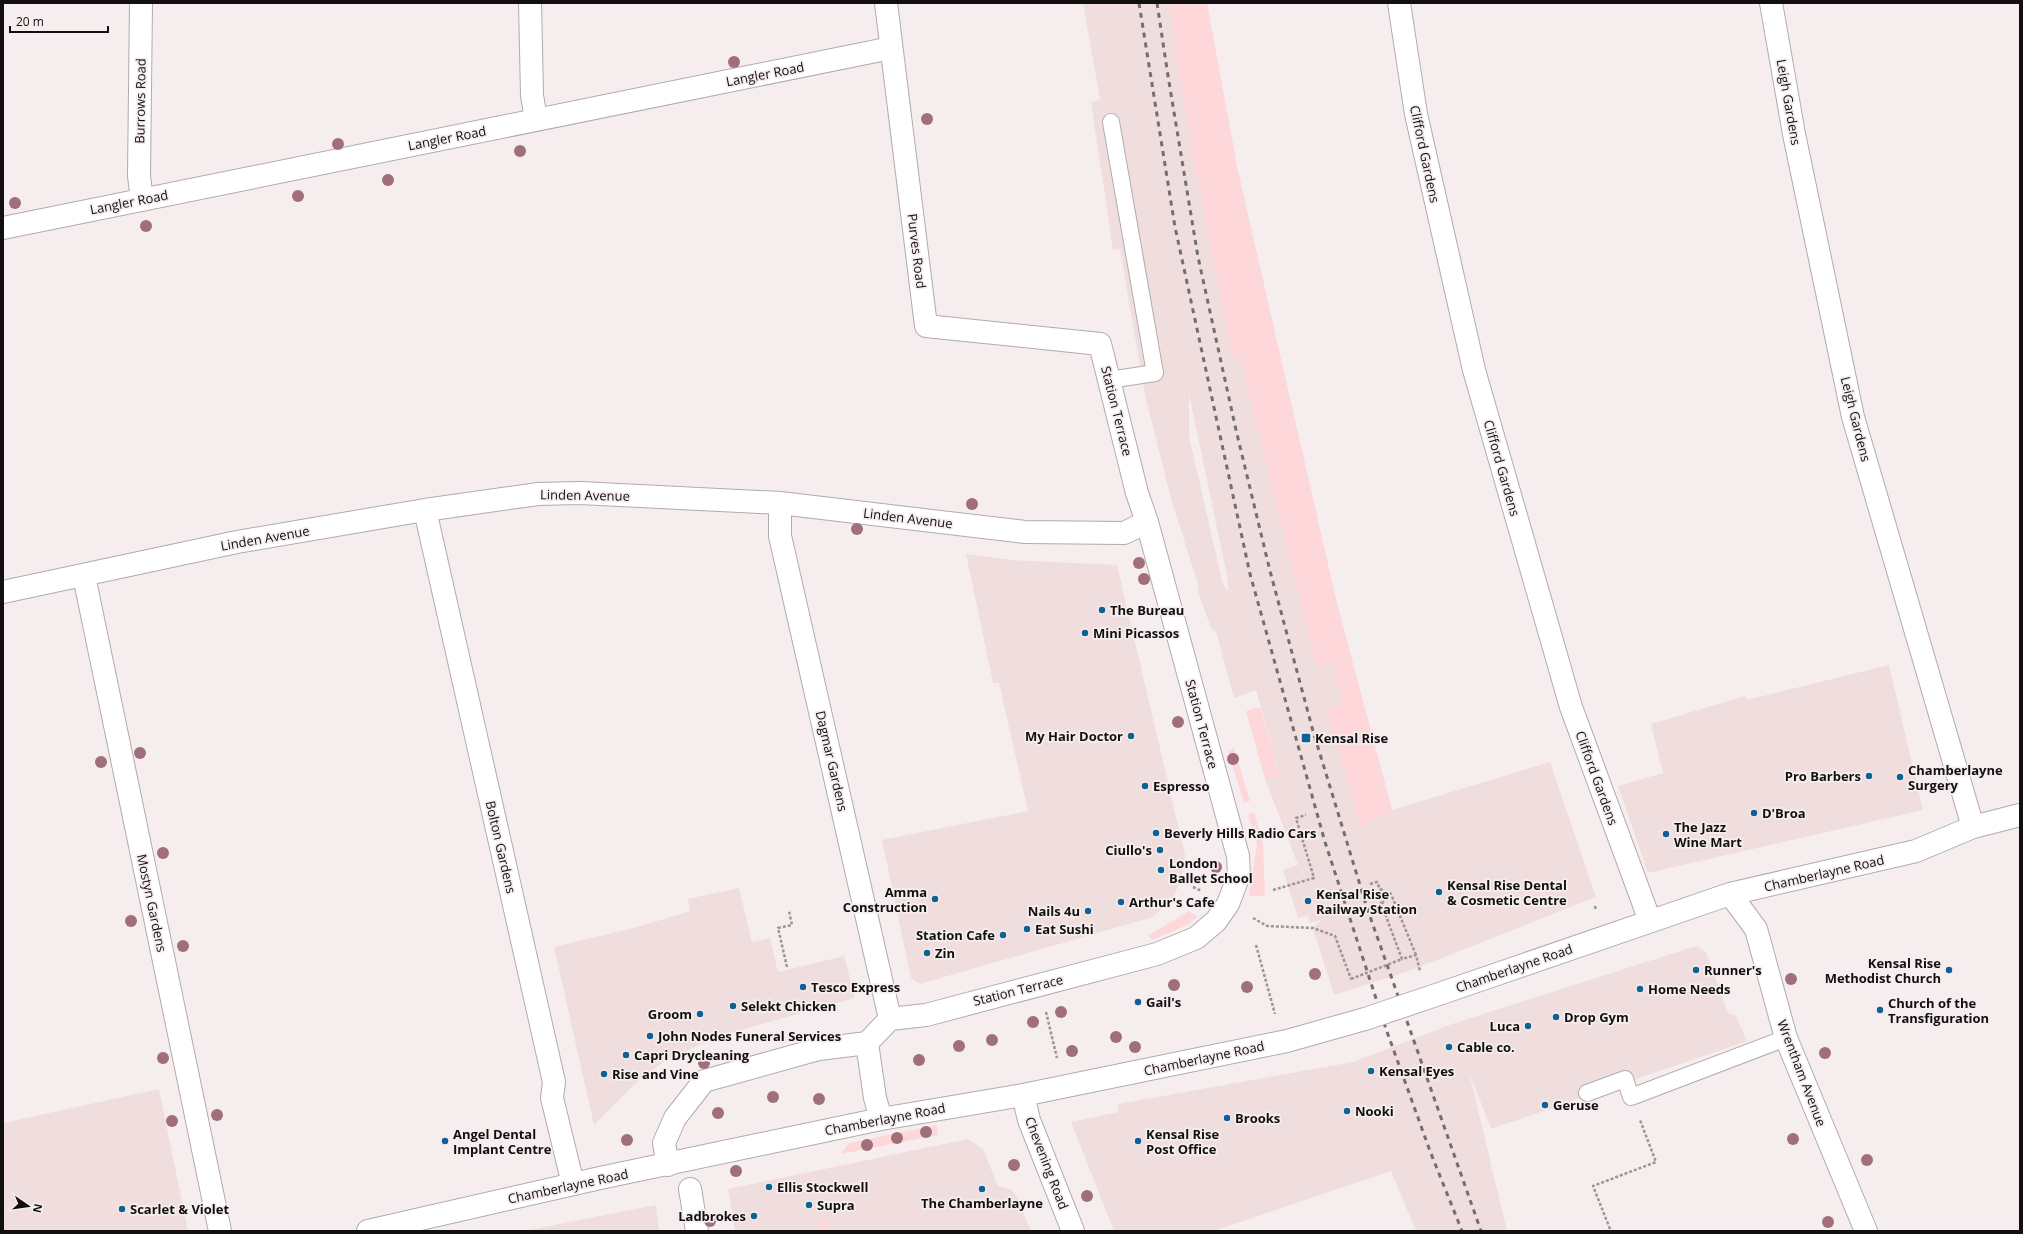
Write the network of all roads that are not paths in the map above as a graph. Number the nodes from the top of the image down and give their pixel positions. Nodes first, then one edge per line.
1 (141, 3) edge
2 (530, 3) edge
3 (886, 3) edge
4 (1398, 3) edge
5 (1771, 3) edge
6 (891, 48) junction
7 (536, 120) junction
8 (1111, 122) dead end
9 (142, 200) junction
10 (3, 228) edge
11 (1100, 344) joint
12 (1109, 380) junction
13 (780, 503) junction
14 (425, 510) junction
15 (1147, 522) junction
16 (84, 576) junction
17 (3, 592) edge
18 (2020, 815) edge
19 (1973, 827) junction
20 (1730, 894) junction
21 (1650, 921) junction
22 (890, 1019) junction
23 (1786, 1038) junction
24 (867, 1043) junction
25 (1587, 1093) dead end
26 (1023, 1095) junction
27 (881, 1119) junction
28 (668, 1165) junction
29 (573, 1184) junction
30 (690, 1189) dead end
31 (220, 1231) edge
32 (368, 1231) edge
33 (696, 1231) edge
34 (1073, 1231) edge
35 (1866, 1231) edge

1 - 9 street, Burrows Road
2 - 7 street
3 - 6 street, Purves Road
4 - 21 street, Clifford Gardens
5 - 19 street, Leigh Gardens
6 - 7 street, Langler Road
6 - 11 street, Purves Road
7 - 9 street, Langler Road
8 - 12 lane
9 - 10 street, Langler Road
11 - 12 street, Station Terrace
12 - 15 street, Station Terrace
13 - 14 street, Linden Avenue
13 - 15 street, Linden Avenue
13 - 22 street, Dagmar Gardens
14 - 16 street, Linden Avenue
14 - 29 street, Bolton Gardens
15 - 22 street, Station Terrace
16 - 17 street, Linden Avenue
16 - 31 street, Mostyn Gardens
18 - 19 street, Chamberlayne Road
19 - 20 street, Chamberlayne Road
20 - 21 street, Chamberlayne Road
20 - 23 street, Wrentham Avenue
21 - 26 street, Chamberlayne Road, bridge
22 - 24 street
23 - 25 lane
23 - 35 street, Wrentham Avenue
24 - 27 street
24 - 28 street
26 - 27 street, Chamberlayne Road
26 - 34 street, Chevening Road
27 - 28 street, Chamberlayne Road
28 - 29 street, Chamberlayne Road
29 - 32 street, Chamberlayne Road
30 - 33 street

